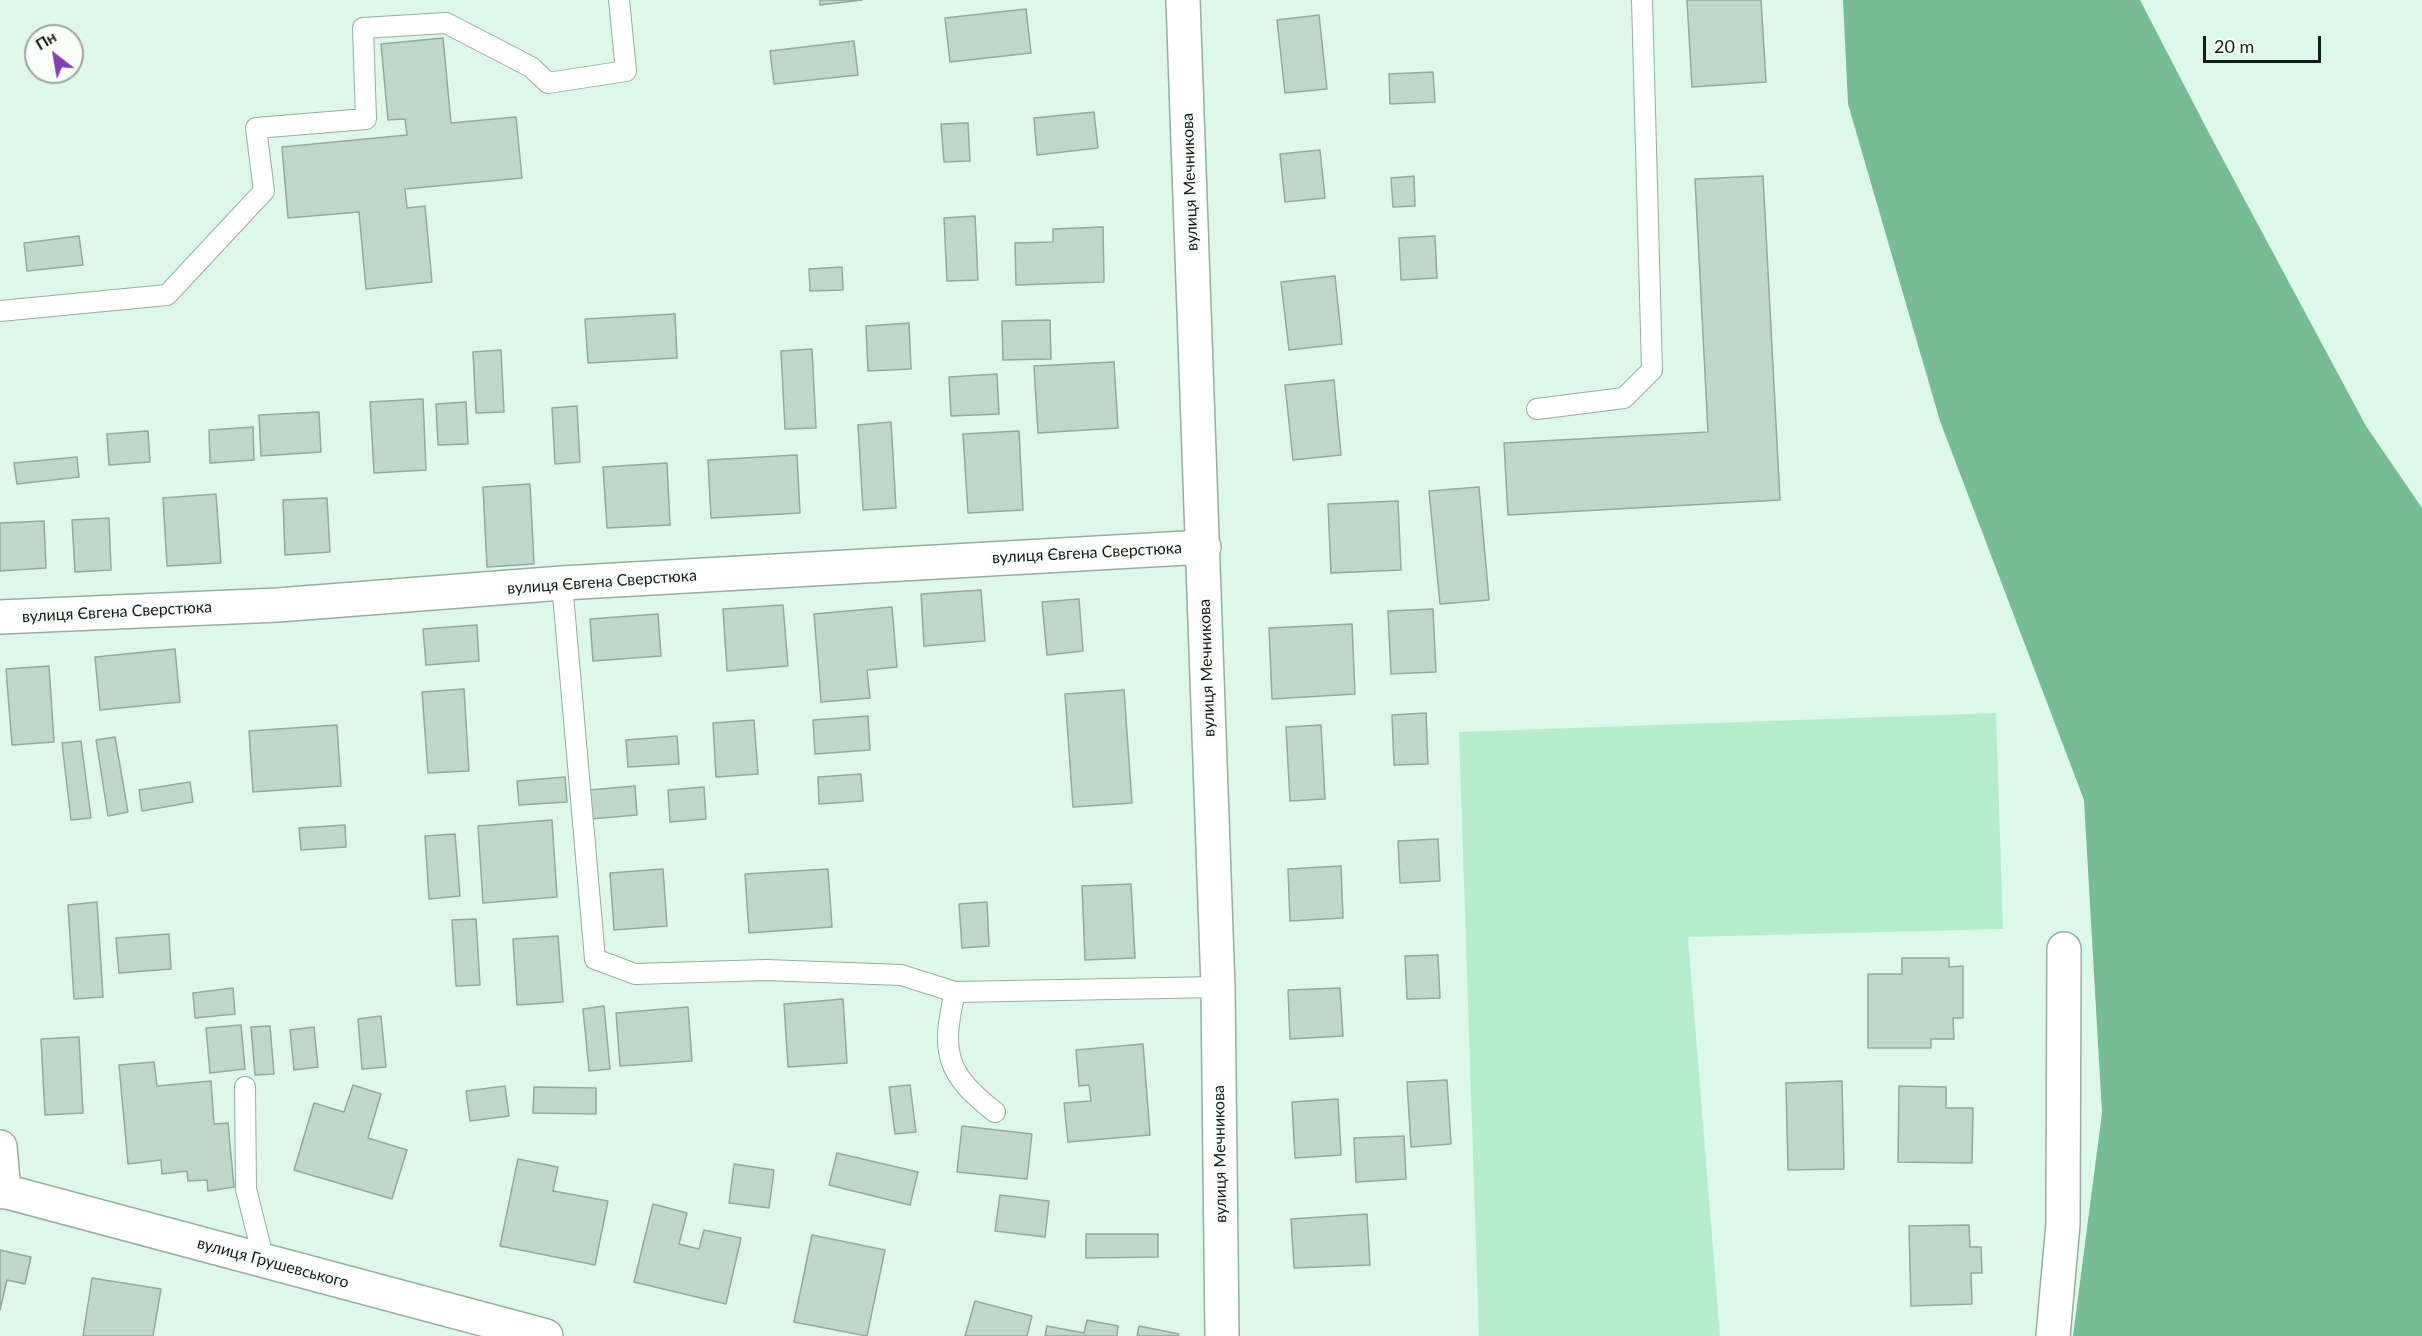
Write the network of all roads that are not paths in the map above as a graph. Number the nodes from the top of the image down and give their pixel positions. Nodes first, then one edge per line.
1 (619, 0) edge
2 (1183, 0) edge
3 (1642, 0) edge
4 (0, 311) edge
5 (1537, 410) dead end
6 (1204, 546) junction
7 (562, 583) junction
8 (0, 617) edge
9 (2064, 949) dead end
10 (1218, 987) junction
11 (955, 992) junction
12 (245, 1087) dead end
13 (995, 1112) dead end
14 (0, 1147) edge
15 (2, 1191) edge
16 (264, 1261) junction
17 (546, 1336) edge
18 (1222, 1336) edge
19 (2053, 1336) edge

1 - 4 lane
2 - 6 street, вулиця Мечникова
3 - 5 lane
6 - 7 street, вулиця Євгена Сверстюка
6 - 10 street, вулиця Мечникова
7 - 8 street, вулиця Євгена Сверстюка
7 - 11 lane
9 - 19 street
10 - 11 lane
10 - 18 street, вулиця Мечникова
11 - 13 lane
12 - 16 lane
14 - 15 street
15 - 16 street, вулиця Грушевського
16 - 17 street, вулиця Грушевського

